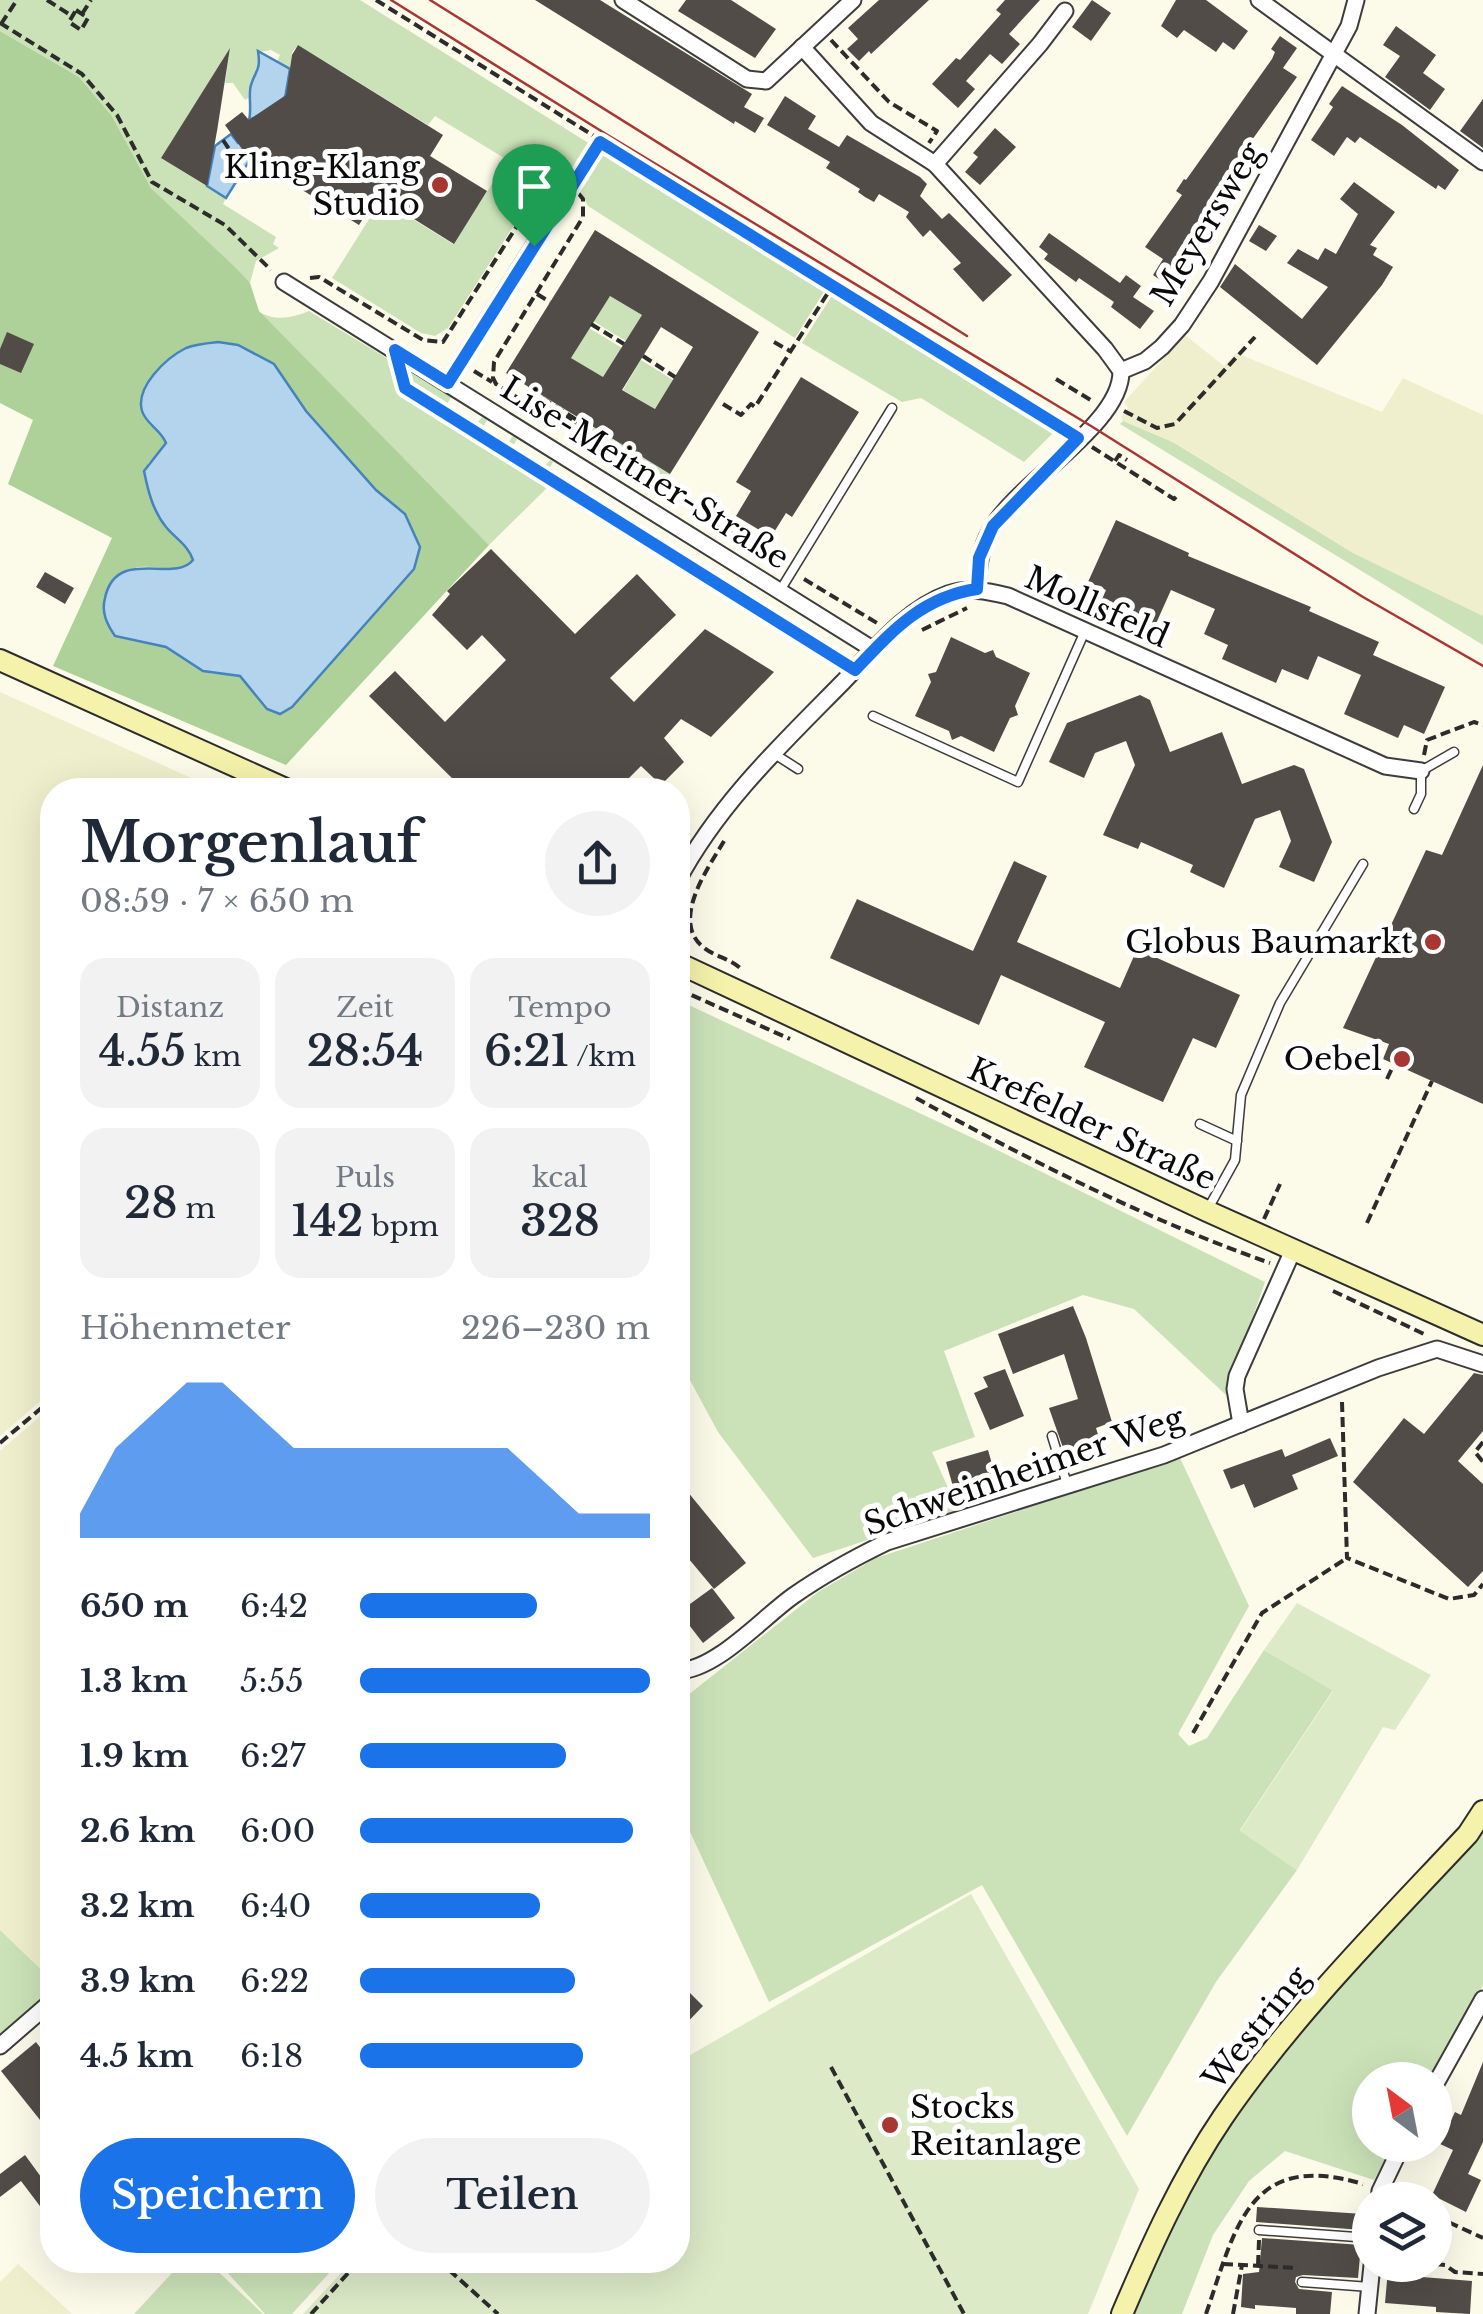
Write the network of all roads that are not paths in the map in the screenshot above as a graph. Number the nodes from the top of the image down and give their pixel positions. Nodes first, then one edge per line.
1 (623, 0) edge
2 (853, 0) edge
3 (1258, 0) edge
4 (1356, 0) edge
5 (1065, 11) dead end
6 (802, 47) junction
7 (1334, 54) junction
8 (928, 159) junction
9 (1483, 162) edge
10 (557, 209) road end
11 (284, 282) road end
12 (1121, 371) junction
13 (448, 383) junction
14 (892, 408) dead end
15 (781, 589) junction
16 (980, 590) junction
17 (1085, 631) junction
18 (874, 650) junction
19 (0, 660) edge
20 (873, 716) dead end
21 (1454, 752) dead end
22 (773, 754) junction
23 (798, 769) dead end
24 (1422, 770) junction
25 (261, 778) edge
26 (1414, 809) dead end
27 (690, 856) edge
28 (1363, 864) dead end
29 (690, 969) edge
30 (1200, 1124) dead end
31 (1237, 1141) junction
32 (1207, 1211) junction
33 (1294, 1248) junction
34 (1483, 1334) edge
35 (1483, 1364) edge
36 (1241, 1424) junction
37 (1052, 1436) dead end
38 (1068, 1486) junction
39 (690, 1668) edge
40 (1483, 1812) edge
41 (1483, 1999) edge
42 (40, 2012) edge
43 (0, 2046) edge
44 (1447, 2062) edge
45 (1259, 2230) road end
46 (1352, 2237) edge
47 (1302, 2282) road end
48 (1370, 2282) edge
49 (1370, 2287) junction
50 (1122, 2314) edge
51 (1367, 2314) edge

1 - 6 street
2 - 6 street
3 - 7 street
4 - 7 street, Meyersweg
5 - 8 street
6 - 8 street
7 - 9 street
7 - 12 street, Meyersweg
8 - 12 street
10 - 13 street
11 - 13 street, Lise-Meitner-Straße
12 - 16 street
13 - 15 street, Lise-Meitner-Straße
14 - 15 lane
15 - 18 street, Lise-Meitner-Straße
16 - 17 street, Mollsfeld
16 - 18 street, Mollsfeld
17 - 20 lane
17 - 24 street, Mollsfeld
18 - 22 street, Mollsfeld
19 - 25 main road
21 - 24 lane
22 - 23 lane
22 - 27 street, Mollsfeld
24 - 26 lane
28 - 31 lane
29 - 32 main road, Krefelder Straße
30 - 31 lane
31 - 32 lane
32 - 33 main road, Krefelder Straße
33 - 34 main road, Krefelder Straße
33 - 36 street
35 - 36 street, Schweinheimer Weg
36 - 38 street, Schweinheimer Weg
37 - 38 lane
38 - 39 street, Schweinheimer Weg
40 - 50 main road, Westring
41 - 44 street
42 - 43 street
45 - 46 lane
47 - 49 lane
48 - 49 street
49 - 51 street

